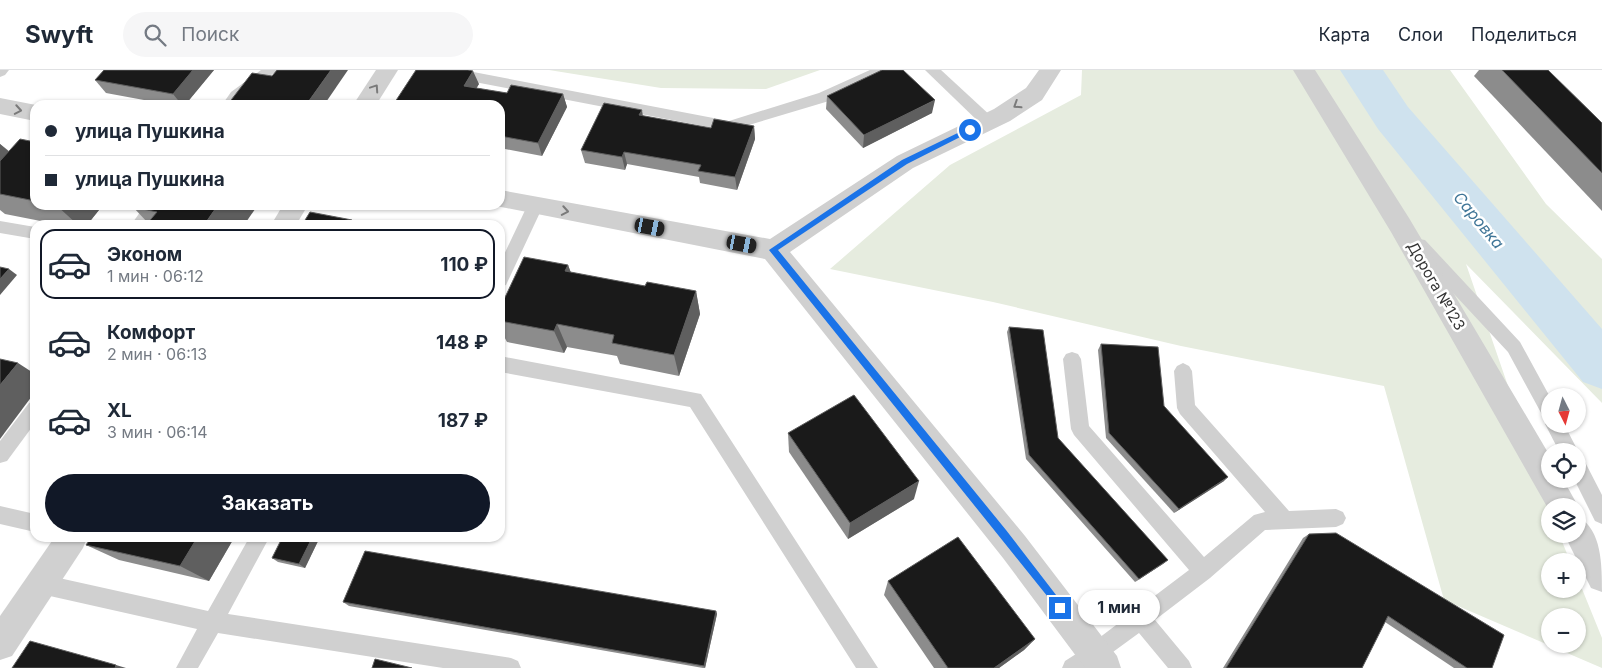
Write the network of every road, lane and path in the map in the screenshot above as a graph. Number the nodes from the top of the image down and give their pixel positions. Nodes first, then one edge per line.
1 (270, 70) edge
2 (387, 70) edge
3 (438, 70) edge
4 (883, 70) edge
5 (932, 70) edge
6 (1050, 70) edge
7 (1304, 70) edge
8 (233, 100) edge
9 (367, 100) edge
10 (0, 106) edge
11 (30, 112) edge
12 (988, 122) junction
13 (505, 200) edge
14 (535, 206) junction
15 (1400, 225) junction
16 (0, 227) edge
17 (30, 232) edge
18 (773, 250) junction
19 (505, 269) edge
20 (1072, 359) dead end
21 (505, 365) edge
22 (1183, 371) dead end
23 (1541, 399) edge
24 (30, 416) edge
25 (0, 455) edge
26 (1586, 483) edge
27 (1558, 498) edge
28 (1600, 509) edge
29 (0, 515) edge
30 (1336, 518) dead end
31 (1285, 520) junction
32 (30, 522) edge
33 (69, 542) edge
34 (257, 542) edge
35 (1584, 543) edge
36 (1203, 571) junction
37 (1602, 577) edge
38 (41, 584) junction
39 (1140, 618) junction
40 (213, 622) junction
41 (0, 644) edge
42 (1090, 663) edge
43 (186, 668) edge
44 (511, 668) edge
45 (868, 668) edge
46 (1182, 668) edge

1 - 8 lane
9 -> 2 street
3 - 4 lane
5 - 12 lane
6 -> 12 street
7 - 15 street, Дорога №123
10 -> 11 street
12 - 18 street
13 - 14 street
14 -> 18 street
14 - 19 lane
15 - 23 lane
15 - 27 street, Дорога №123
16 - 17 lane
18 - 42 street
20 - 36 lane
21 - 45 lane
22 - 31 lane
24 - 25 lane
26 - 28 lane
29 - 32 lane
30 - 31 lane
31 - 36 lane
33 - 38 street
34 - 40 lane
35 - 37 street
36 - 39 lane
38 - 40 lane
38 - 41 street
39 - 42 lane
39 - 46 lane
40 - 43 lane
40 - 44 lane

